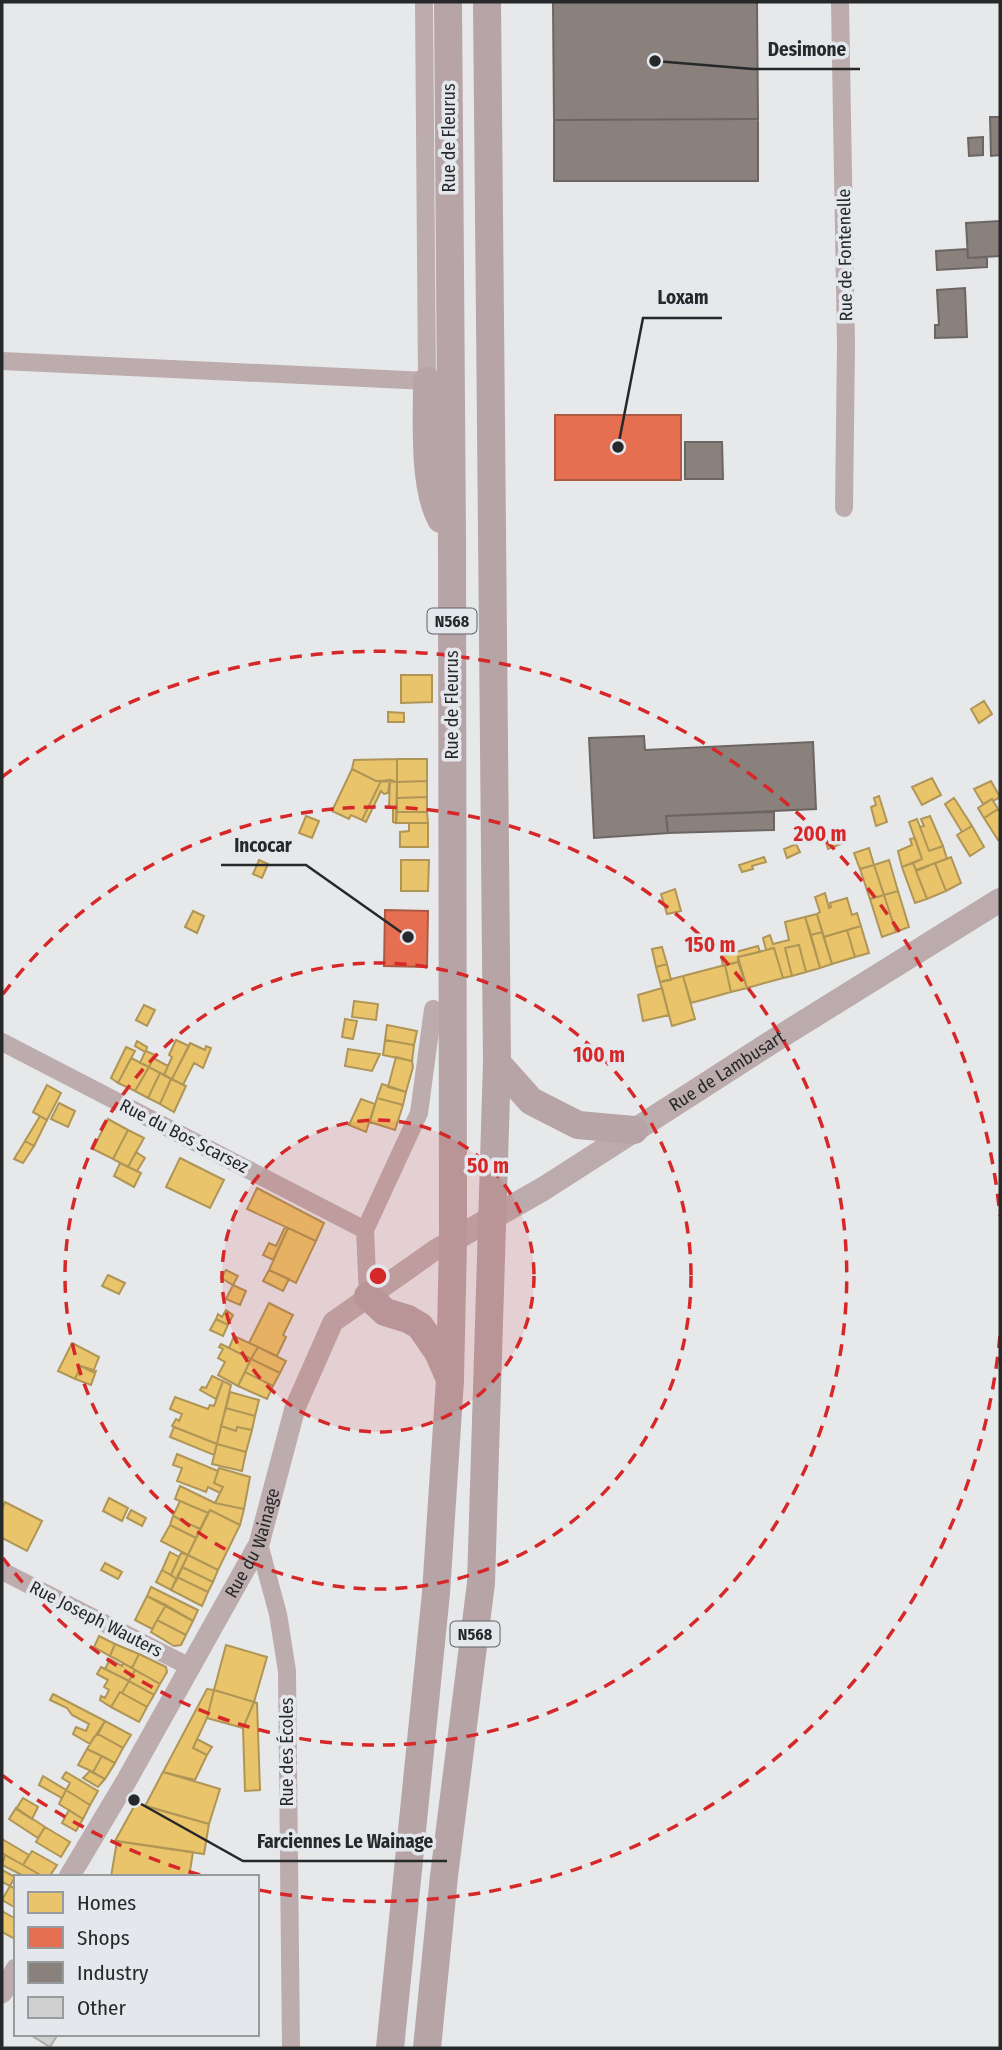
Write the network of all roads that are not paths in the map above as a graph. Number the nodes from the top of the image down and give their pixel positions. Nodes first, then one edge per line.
1 (424, 2) edge
2 (448, 2) edge
3 (487, 2) edge
4 (840, 2) edge
5 (2, 360) edge
6 (427, 381) junction
7 (844, 508) dead end
8 (452, 539) junction
9 (1000, 900) edge
10 (433, 1009) dead end
11 (2, 1042) edge
12 (497, 1063) junction
13 (634, 1130) junction
14 (493, 1218) junction
15 (365, 1230) junction
16 (453, 1240) junction
17 (368, 1296) junction
18 (450, 1380) junction
19 (259, 1544) junction
20 (2, 1571) edge
21 (190, 1667) junction
22 (70, 1875) edge
23 (14, 1972) edge
24 (2, 1993) edge
25 (291, 2048) edge
26 (390, 2048) edge
27 (428, 2048) edge

1 - 6 street
2 - 8 highway, Rue de Fleurus / N568
3 - 12 highway, N568
4 - 7 street, Rue de Fontenelle
5 - 6 street
6 - 8 highway
8 - 16 highway, Rue de Fleurus / N568
9 - 13 main road, Rue de Lambusart
10 - 15 street
11 - 15 street, Rue du Bos Scarsez
12 - 13 highway
12 - 14 highway, N568
13 - 14 main road, Rue de Lambusart
14 - 16 main road, Rue de Lambusart
14 - 27 highway, N568
15 - 17 street
16 - 17 street, Rue du Wainage
16 - 18 highway, N568
17 - 18 highway
17 - 19 street, Rue du Wainage
18 - 26 highway, N568
19 - 21 street, Rue du Wainage
19 - 25 street, Rue des Écoles
20 - 21 street, Rue Joseph Wauters
21 - 22 street, Rue du Wainage
23 - 24 street

